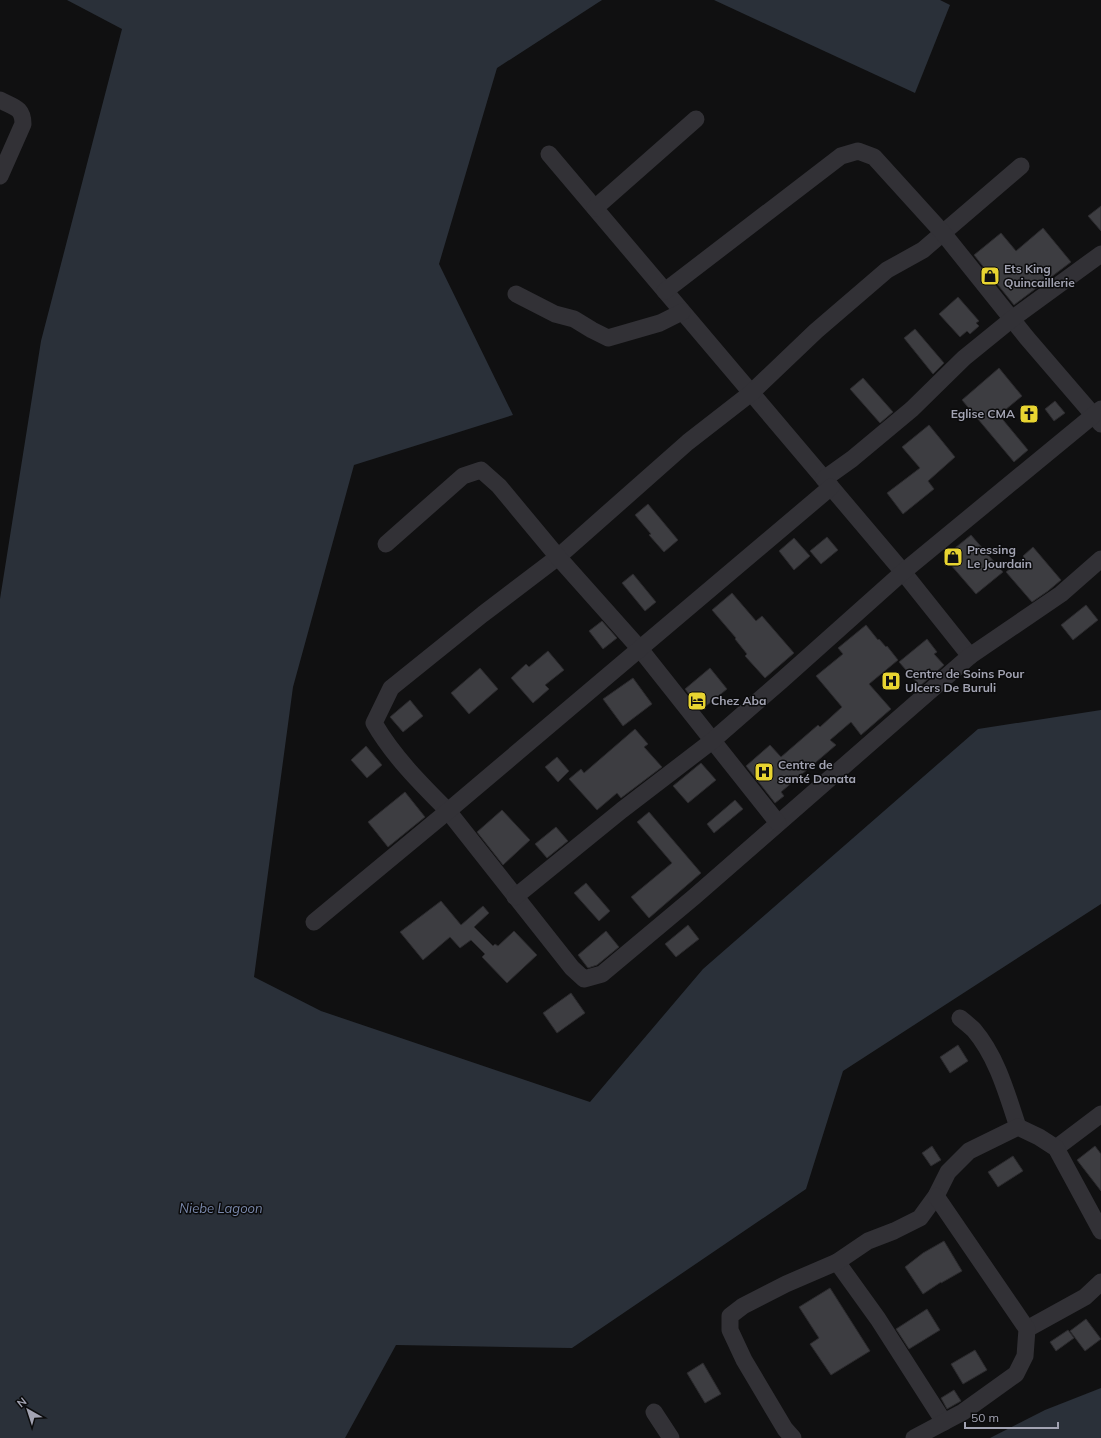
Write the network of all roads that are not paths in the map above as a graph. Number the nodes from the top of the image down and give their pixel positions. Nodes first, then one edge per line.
1 (0, 100) edge
2 (696, 119) dead end
3 (549, 154) dead end
4 (1021, 166) dead end
5 (0, 176) edge
6 (595, 208) junction
7 (943, 233) junction
8 (1101, 254) edge
9 (665, 291) junction
10 (516, 294) dead end
11 (682, 312) junction
12 (1012, 319) junction
13 (751, 393) junction
14 (1099, 416) edge
15 (828, 483) junction
16 (386, 544) dead end
17 (558, 557) junction
18 (1101, 559) edge
19 (903, 572) junction
20 (640, 649) junction
21 (970, 656) junction
22 (712, 741) junction
23 (448, 811) junction
24 (778, 823) junction
25 (515, 897) junction
26 (314, 922) dead end
27 (960, 1018) dead end
28 (1101, 1114) edge
29 (1018, 1127) junction
30 (1056, 1148) junction
31 (936, 1196) junction
32 (1101, 1231) edge
33 (836, 1262) junction
34 (1101, 1282) edge
35 (1027, 1329) junction
36 (654, 1412) dead end
37 (944, 1422) junction
38 (671, 1438) edge
39 (794, 1438) edge
40 (914, 1438) edge

1 - 5 street
2 - 6 street
3 - 6 street
4 - 7 street
6 - 9 street
7 - 9 street
7 - 12 street
7 - 13 street
8 - 12 street
9 - 11 street
10 - 11 street
11 - 13 street
12 - 14 street
12 - 15 street
13 - 15 street
13 - 17 street
14 - 19 street
15 - 19 street
15 - 20 street
16 - 17 street
17 - 20 street
17 - 23 street
18 - 21 street
19 - 21 street
19 - 22 street
20 - 22 street
20 - 23 street
21 - 24 street
22 - 24 street
22 - 25 street
23 - 25 street
23 - 26 street
24 - 25 street
27 - 29 street
28 - 30 street
29 - 30 street
29 - 31 street
30 - 32 street
31 - 33 street
31 - 35 street
33 - 37 street
33 - 39 street
34 - 35 street
35 - 37 street
36 - 38 street
37 - 40 street

